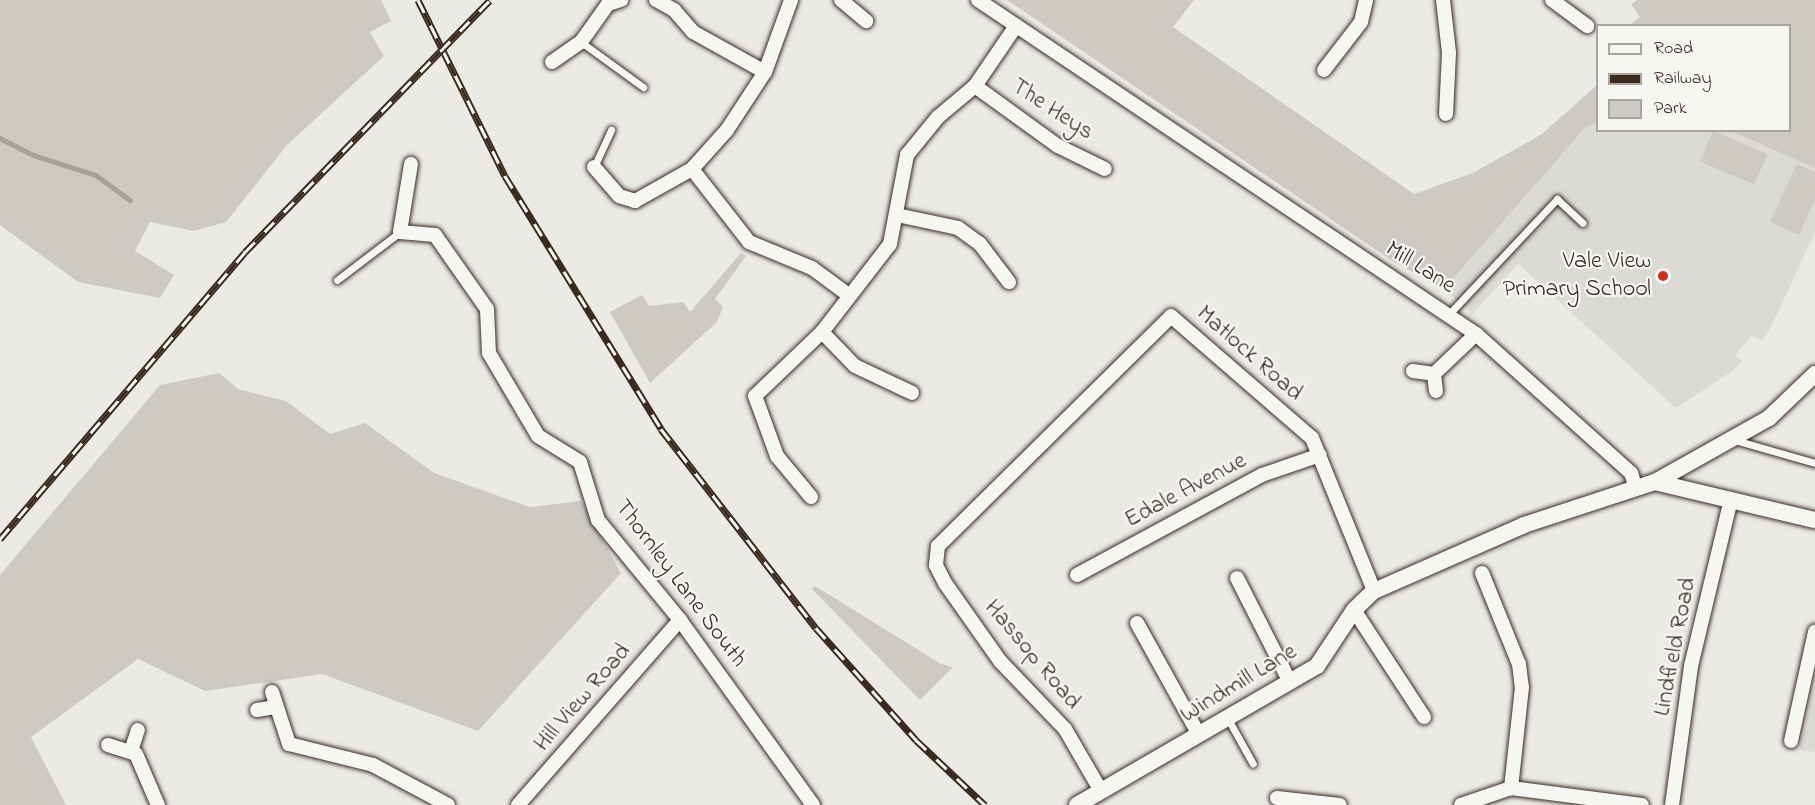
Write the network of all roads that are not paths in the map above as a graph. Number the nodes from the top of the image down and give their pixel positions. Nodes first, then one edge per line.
1 (621, 0) edge
2 (657, 0) edge
3 (791, 0) edge
4 (841, 0) edge
5 (978, 0) edge
6 (1366, 0) edge
7 (1443, 0) edge
8 (1552, 0) edge
9 (866, 21) dead end
10 (1016, 26) junction
11 (1587, 26) dead end
12 (581, 42) junction
13 (552, 62) dead end
14 (1324, 70) dead end
15 (765, 72) junction
16 (975, 86) junction
17 (643, 87) dead end
18 (1446, 114) dead end
19 (611, 130) dead end
20 (411, 164) dead end
21 (594, 167) joint
22 (692, 169) junction
23 (1105, 169) dead end
24 (897, 215) junction
25 (1583, 223) dead end
26 (400, 232) junction
27 (337, 280) dead end
28 (1009, 282) dead end
29 (847, 294) junction
30 (1449, 314) junction
31 (822, 332) junction
32 (1476, 334) junction
33 (1413, 371) dead end
34 (1434, 374) junction
35 (1815, 374) edge
36 (1436, 391) dead end
37 (912, 393) dead end
38 (1736, 440) junction
39 (1320, 455) junction
40 (1699, 459) junction
41 (1815, 463) edge
42 (1655, 482) junction
43 (1635, 485) junction
44 (1705, 493) junction
45 (811, 496) dead end
46 (1731, 500) junction
47 (1815, 520) edge
48 (939, 546) joint
49 (1482, 573) dead end
50 (1077, 575) dead end
51 (1237, 578) dead end
52 (1374, 591) junction
53 (1354, 610) junction
54 (680, 620) junction
55 (1137, 623) dead end
56 (1815, 632) edge
57 (1290, 681) junction
58 (272, 692) dead end
59 (275, 707) junction
60 (257, 710) dead end
61 (1424, 717) dead end
62 (1228, 718) junction
63 (138, 730) dead end
64 (1199, 735) junction
65 (1791, 741) dead end
66 (108, 745) dead end
67 (131, 751) junction
68 (1253, 764) dead end
69 (1511, 788) junction
70 (1101, 791) junction
71 (1277, 798) dead end
72 (158, 805) edge
73 (448, 805) edge
74 (518, 805) edge
75 (813, 805) edge
76 (1077, 805) edge
77 (1340, 805) edge
78 (1461, 805) edge
79 (1642, 805) edge
80 (1672, 805) edge

1 - 12 street
2 - 15 street
3 - 15 street
4 - 9 street
5 - 10 street, Mill Lane
6 - 14 street
7 - 18 street
8 - 11 street
10 - 16 street
10 - 30 street, Mill Lane
12 - 13 street
12 - 17 lane
15 - 22 street
16 - 23 street, The Heys
16 - 24 street
19 - 21 lane
20 - 26 street
21 - 22 street
22 - 29 street
24 - 28 street
24 - 29 street
25 - 30 lane
26 - 27 lane
26 - 54 street, Thornley Lane South
29 - 31 street
30 - 32 street, Mill Lane
31 - 37 street
31 - 45 street
32 - 34 street
32 - 43 street, Mill Lane
33 - 34 street
34 - 36 street
35 - 38 street
38 - 40 street
38 - 41 lane
39 - 48 street, Matlock Road
39 - 50 street, Edale Avenue
39 - 52 street, Matlock Road
40 - 42 street
40 - 44 street
42 - 43 street
42 - 44 street
43 - 52 street, Windmill Lane
44 - 46 street
46 - 47 street
46 - 80 street, Lindfield Road
48 - 70 street, Hassop Road
49 - 69 street
51 - 57 street
52 - 53 street, Windmill Lane
53 - 57 street, Windmill Lane
53 - 61 street
54 - 74 street, Hill View Road
54 - 75 street, Thornley Lane South
55 - 64 street
56 - 65 street
57 - 62 street, Windmill Lane
58 - 59 street
59 - 60 street
59 - 73 street
62 - 64 street, Windmill Lane
62 - 68 lane
63 - 67 street
64 - 70 street, Windmill Lane
66 - 67 street
67 - 72 street
69 - 78 street
69 - 79 street
70 - 76 street, Windmill Lane
71 - 77 street

